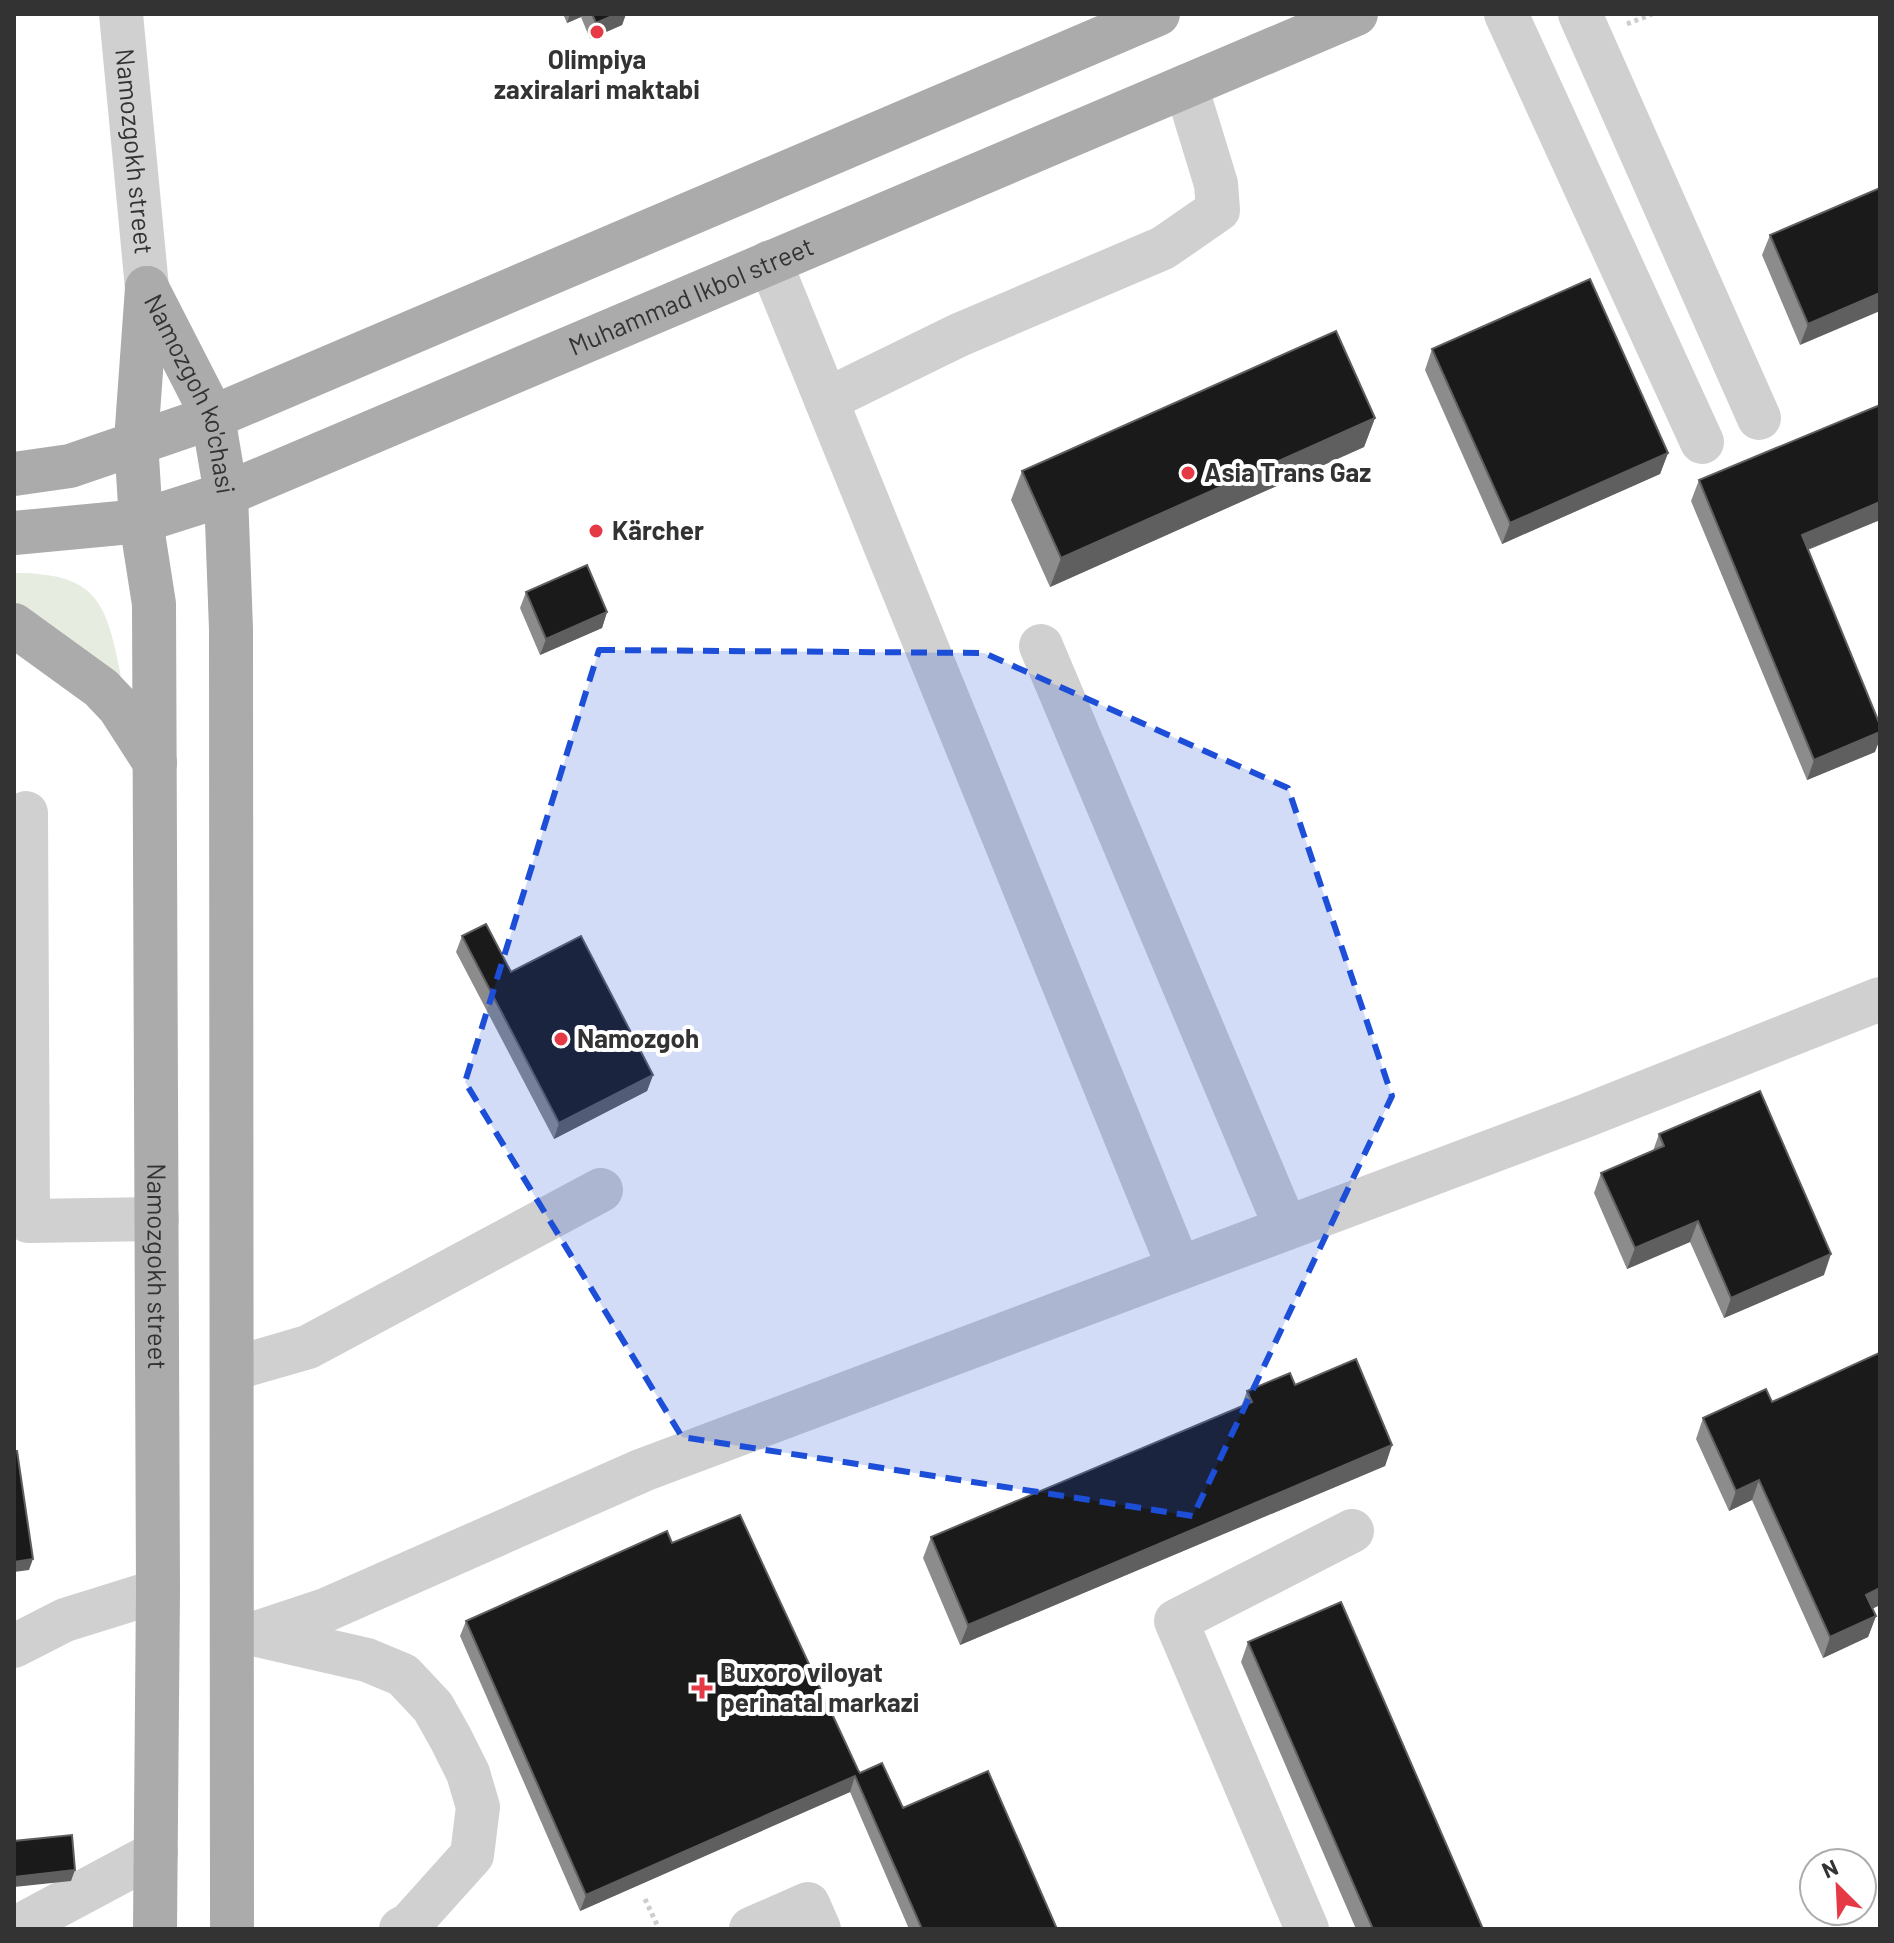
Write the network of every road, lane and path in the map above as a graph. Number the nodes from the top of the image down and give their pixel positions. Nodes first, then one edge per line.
1 (121, 14) edge
2 (1158, 14) edge
3 (1356, 14) edge
4 (1506, 14) edge
5 (1580, 14) edge
6 (1186, 86) junction
7 (770, 262) junction
8 (147, 288) junction
9 (826, 400) junction
10 (213, 417) junction
11 (1759, 418) dead end
12 (136, 441) junction
13 (1702, 442) dead end
14 (14, 474) edge
15 (226, 494) junction
16 (141, 521) junction
17 (14, 533) edge
18 (14, 625) edge
19 (1041, 646) dead end
20 (155, 763) junction
21 (26, 813) dead end
22 (1880, 999) edge
23 (601, 1190) dead end
24 (157, 1219) junction
25 (21, 1222) edge
26 (1286, 1228) junction
27 (1179, 1268) junction
28 (232, 1369) junction
29 (1352, 1531) dead end
30 (158, 1591) junction
31 (243, 1634) junction
32 (14, 1646) edge
33 (156, 1853) junction
34 (645, 1899) edge
35 (14, 1929) edge
36 (155, 1929) edge
37 (232, 1929) edge
38 (401, 1929) edge
39 (659, 1929) edge
40 (751, 1929) edge
41 (819, 1929) edge
42 (1307, 1929) edge

1 - 8 street, Namozgokh street
2 - 10 main road
3 - 6 main road, Muhammad Ikbol street
4 - 13 street
5 - 11 street
6 - 7 main road, Muhammad Ikbol street
6 - 9 street
7 - 9 street
7 - 15 main road, Muhammad Ikbol street
8 - 10 main road, Namozgoh ko'chasi
8 - 12 main road, Namozgoh ko'chasi
9 - 27 street
10 - 12 main road
10 - 15 main road, Namozgoh ko'chasi
12 - 14 main road
12 - 16 main road, Namozgoh ko'chasi
15 - 16 main road, Muhammad Ikbol street
15 - 28 main road, Namozgoh ko'chasi
16 - 17 main road, Muhammad Ikbol street
16 - 20 main road, Namozgoh ko'chasi
18 - 20 main road
19 - 26 street
20 - 24 main road, Namozgokh street
21 - 25 street
22 - 26 street
23 - 28 street
24 - 25 street
24 - 30 main road, Namozgokh street
26 - 27 street
27 - 31 street
28 - 31 main road
29 - 42 street
30 - 32 street
30 - 33 main road, Namozgokh street
31 - 37 main road
31 - 38 street
33 - 35 street
33 - 36 main road, Namozgokh street
34 - 39 path
40 - 41 street

